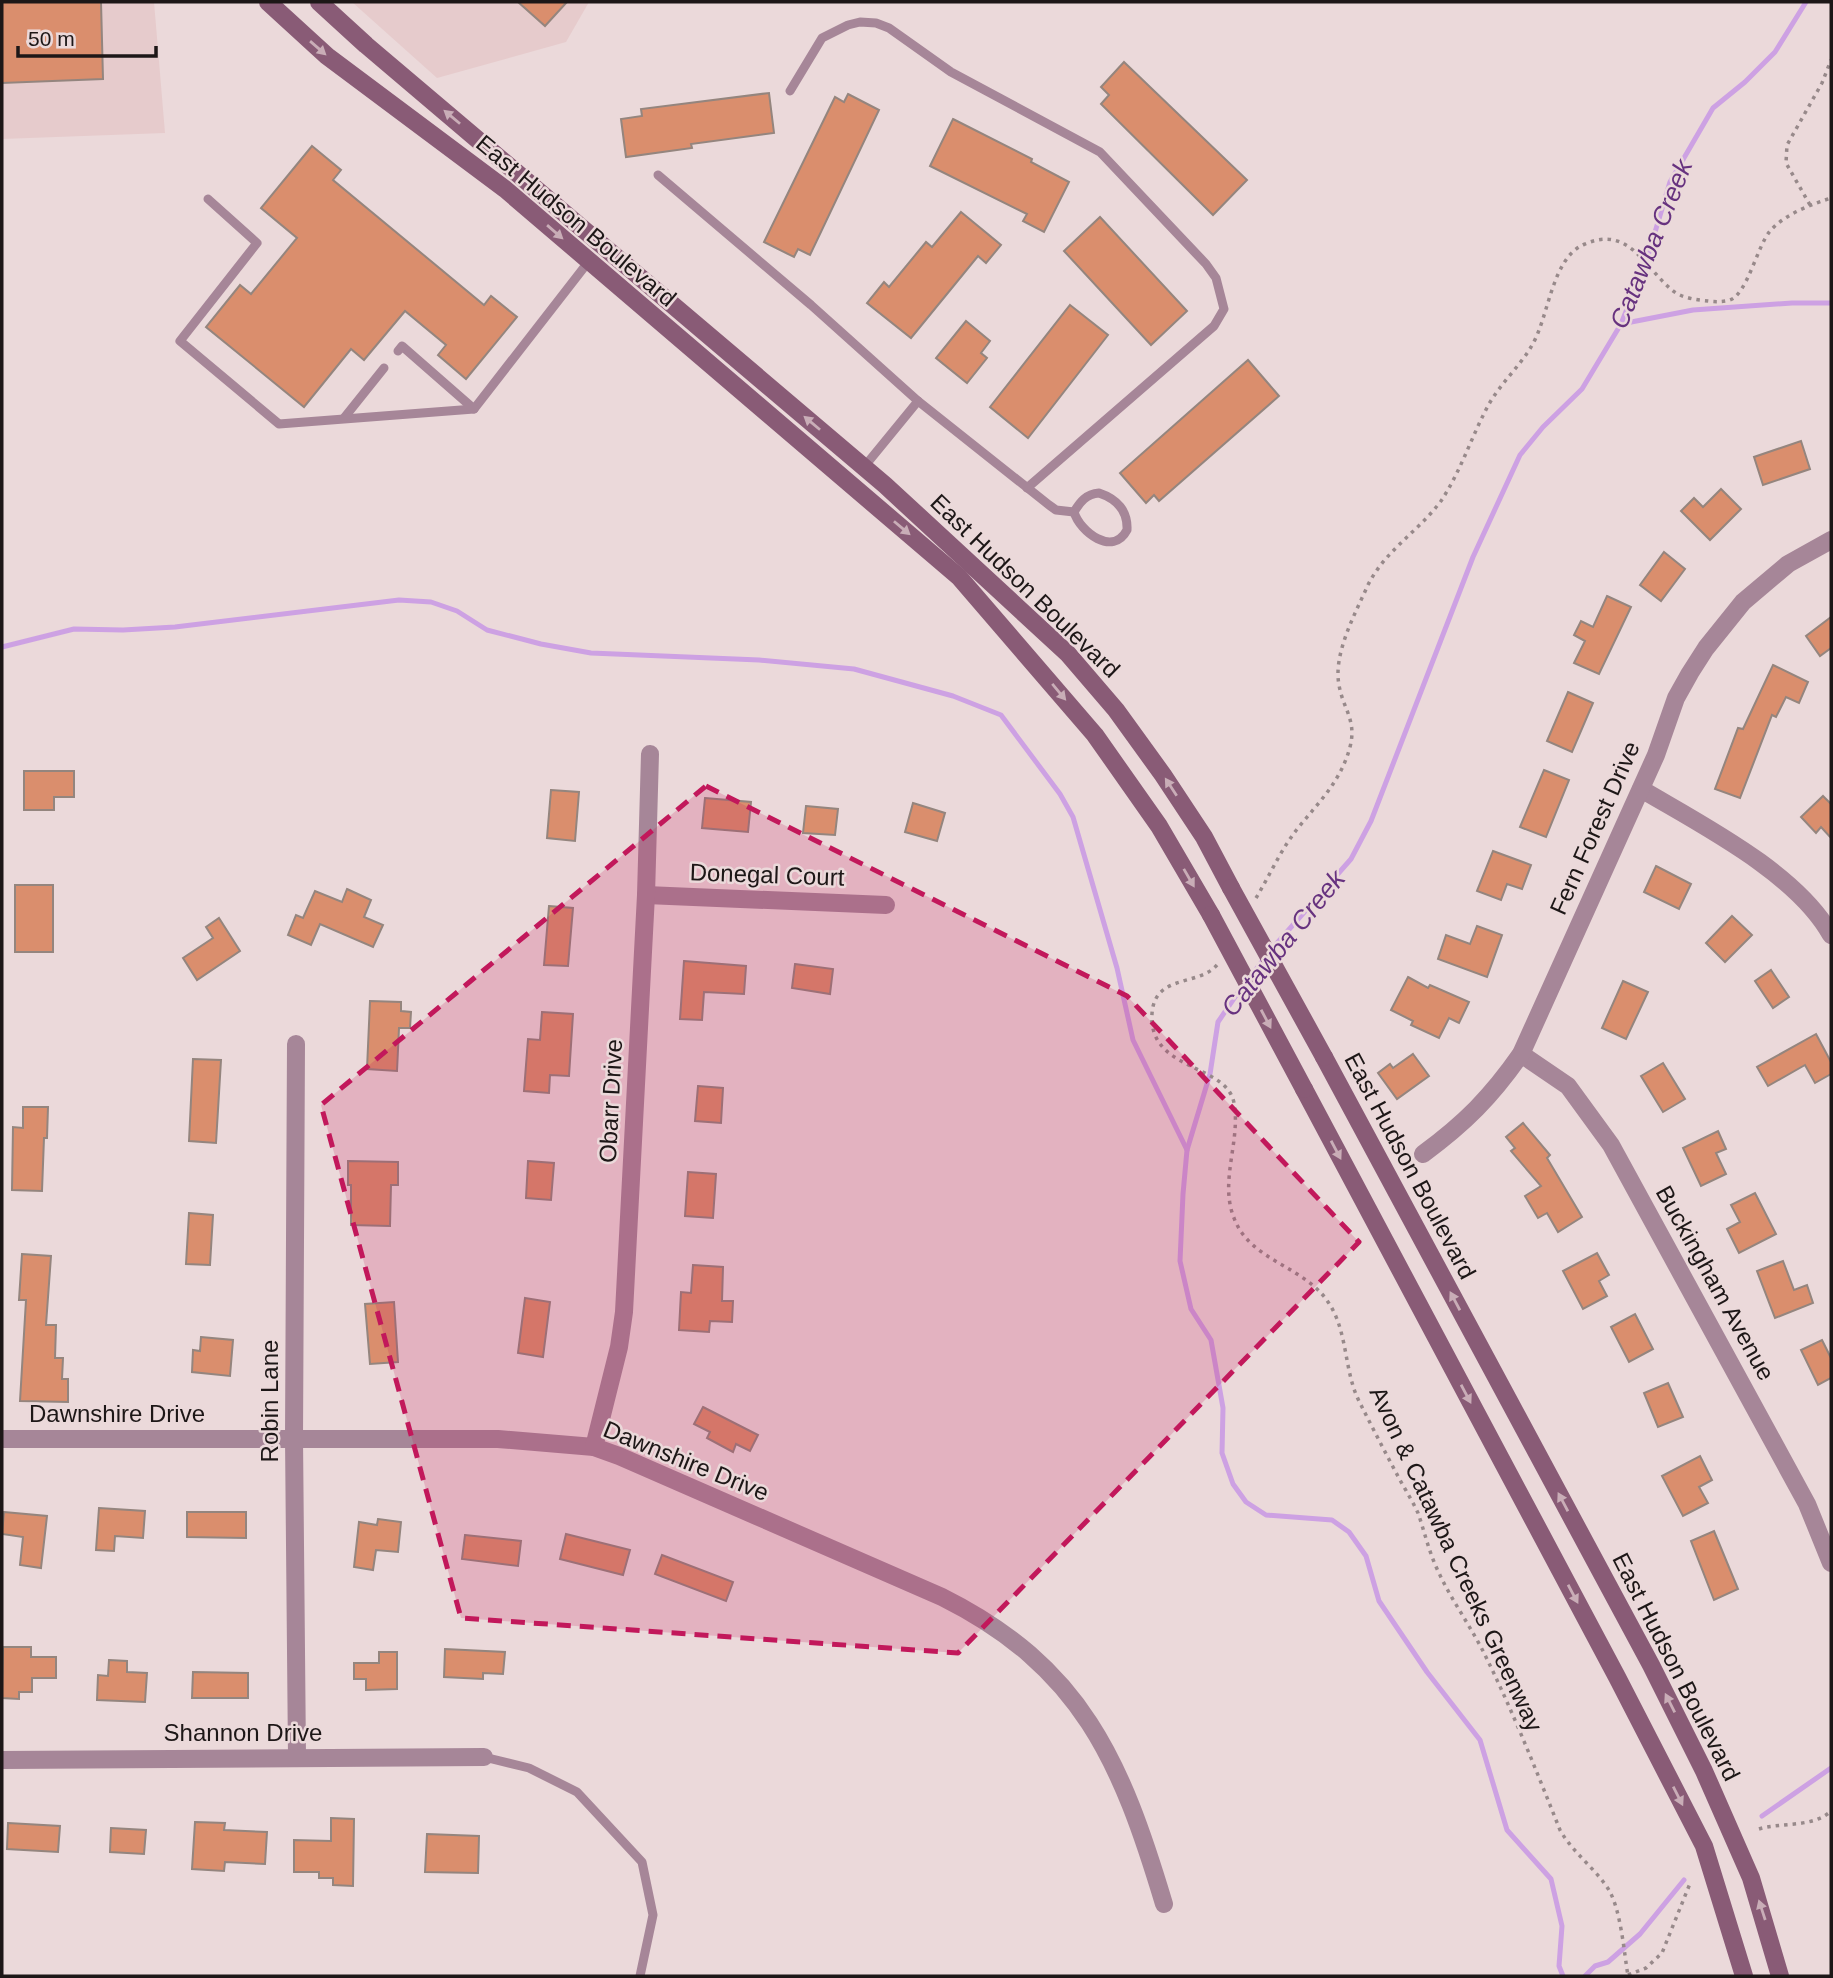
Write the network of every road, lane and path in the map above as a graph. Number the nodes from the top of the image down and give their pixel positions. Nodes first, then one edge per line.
1 (268, 2) edge
2 (319, 2) edge
3 (1831, 60) edge
4 (790, 91) dead end
5 (658, 175) dead end
6 (1831, 198) edge
7 (208, 200) dead end
8 (1810, 205) junction
9 (589, 261) junction
10 (398, 351) dead end
11 (384, 368) dead end
12 (918, 401) junction
13 (474, 408) junction
14 (344, 418) junction
15 (864, 467) junction
16 (850, 484) junction
17 (1027, 488) junction
18 (1073, 512) junction
19 (1831, 540) edge
20 (650, 754) dead end
21 (1641, 789) junction
22 (646, 895) junction
23 (1256, 898) dead end
24 (886, 905) dead end
25 (1829, 924) edge
26 (1223, 955) dead end
27 (296, 1044) dead end
28 (1521, 1054) junction
29 (1423, 1154) dead end
30 (294, 1438) junction
31 (2, 1439) edge
32 (594, 1447) junction
33 (1831, 1563) edge
34 (484, 1756) joint
35 (297, 1757) junction
36 (2, 1760) edge
37 (1831, 1811) edge
38 (1759, 1829) dead end
39 (1691, 1881) dead end
40 (1164, 1904) dead end
41 (1628, 1975) edge
42 (640, 1976) edge
43 (1744, 1976) edge
44 (1780, 1976) edge

1 -> 9 main road, East Hudson Boulevard
15 -> 2 main road, East Hudson Boulevard
3 - 8 path
4 - 17 lane
5 - 12 lane
6 - 8 path
7 - 14 lane
8 - 23 path
9 - 13 lane
9 - 16 main road, East Hudson Boulevard
10 - 13 lane
11 - 14 lane
12 - 15 lane
12 - 17 lane
13 - 14 lane
15 - 16 street
44 -> 15 main road, East Hudson Boulevard, bridge
16 -> 43 main road, East Hudson Boulevard, bridge
17 - 18 lane
18 - 18 lane
19 - 21 street, Fern Forest Drive
20 - 22 street, Obarr Drive
21 - 25 street
21 - 28 street, Fern Forest Drive
22 - 24 street, Donegal Court
22 - 32 street, Obarr Drive
26 - 41 path, Avon & Catawba Creeks Greenway
27 - 30 street, Robin Lane
28 - 29 street, Fern Forest Drive
28 - 33 street, Buckingham Avenue
30 - 31 street, Dawnshire Drive
30 - 32 street, Dawnshire Drive
30 - 35 street, Robin Lane
32 - 40 street, Dawnshire Drive
34 - 35 street, Shannon Drive
34 - 42 lane
35 - 36 street, Shannon Drive
37 - 38 path
39 - 41 path

